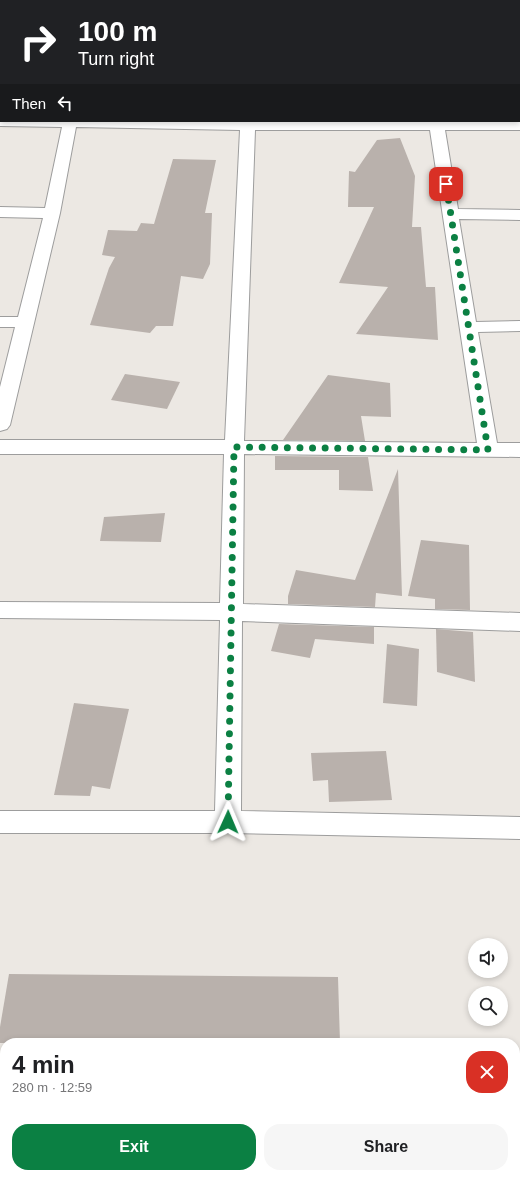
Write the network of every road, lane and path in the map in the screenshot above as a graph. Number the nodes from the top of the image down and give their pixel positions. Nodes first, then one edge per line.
1 (0, 122) edge
2 (69, 122) edge
3 (436, 123) edge
4 (248, 124) edge
5 (520, 126) edge
6 (0, 212) edge
7 (52, 213) junction
8 (452, 214) junction
9 (520, 215) edge
10 (0, 322) edge
11 (24, 322) junction
12 (520, 326) edge
13 (469, 327) junction
14 (0, 425) edge
15 (0, 447) edge
16 (234, 447) junction
17 (517, 449) edge
18 (488, 450) junction
19 (0, 610) edge
20 (231, 612) junction
21 (520, 622) edge
22 (0, 822) edge
23 (228, 822) junction
24 (520, 828) edge

1 - 2 street
2 - 4 street
2 - 7 street
3 - 4 street
3 - 5 street
3 - 8 street
4 - 16 street
6 - 7 street
7 - 11 street
8 - 9 street
8 - 13 street
10 - 11 street
11 - 14 street
12 - 13 street
13 - 18 street
15 - 16 street
16 - 18 street
16 - 20 street
17 - 18 street
19 - 20 street
20 - 21 street
20 - 23 street
22 - 23 street
23 - 24 street

